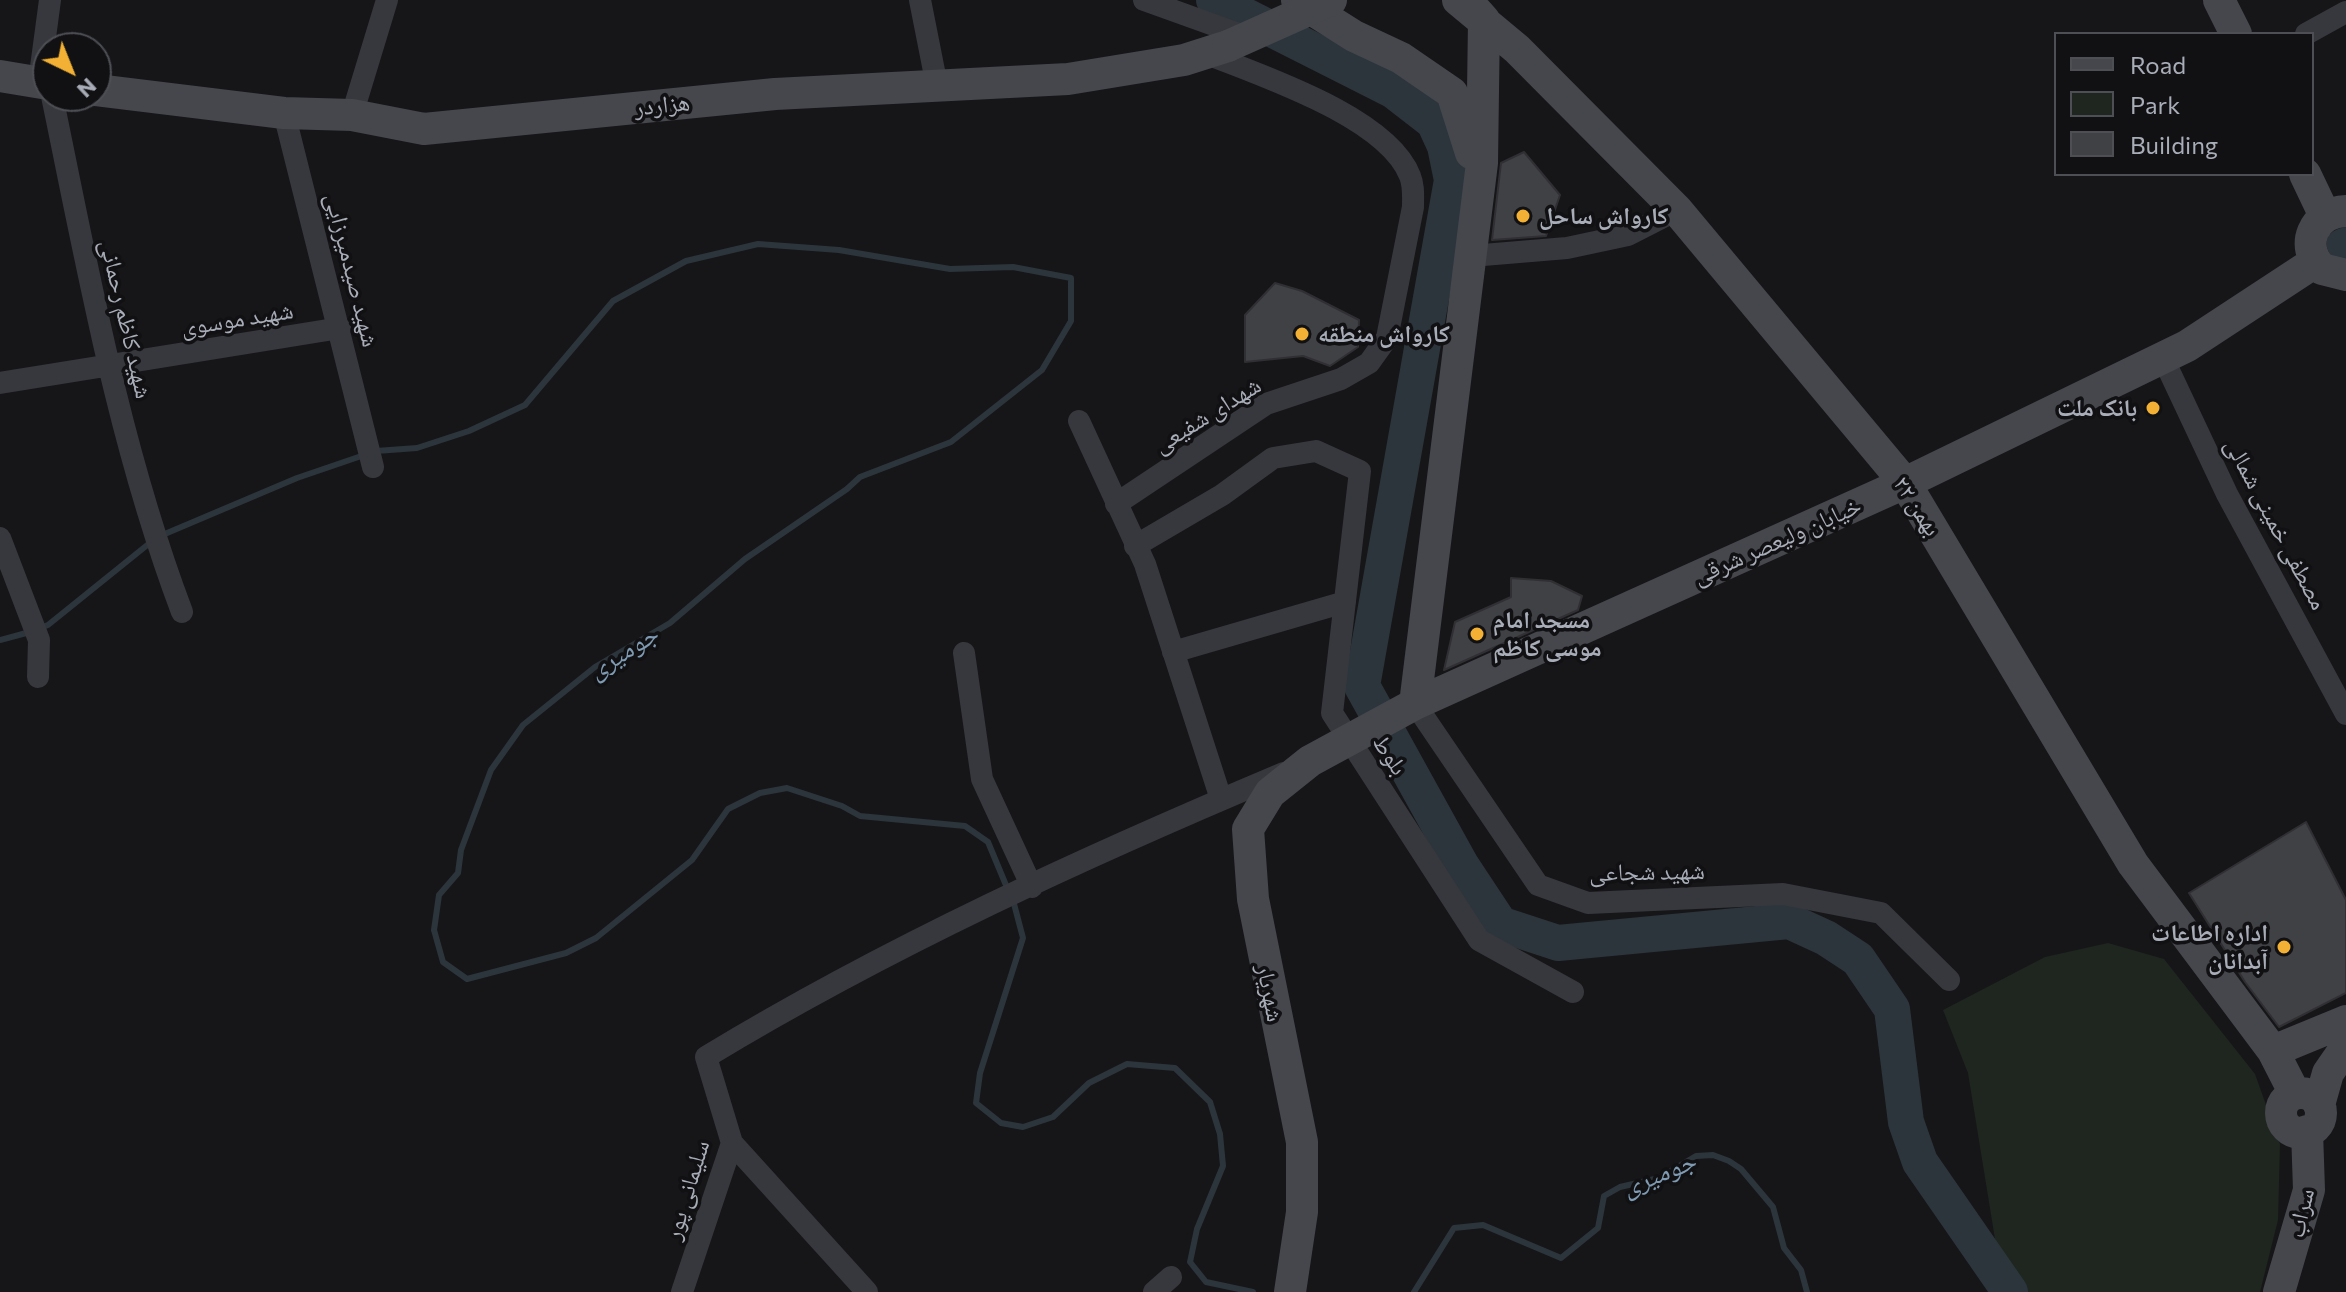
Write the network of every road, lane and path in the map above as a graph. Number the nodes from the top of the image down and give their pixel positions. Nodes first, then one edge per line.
1 (50, 0) edge
2 (387, 0) edge
3 (920, 0) edge
4 (1144, 0) edge
5 (1297, 0) edge
6 (1331, 0) edge
7 (1458, 0) edge
8 (2219, 0) edge
9 (1475, 10) edge
10 (2346, 12) edge
11 (49, 32) edge
12 (2235, 32) edge
13 (2310, 32) edge
14 (1227, 46) junction
15 (0, 76) edge
16 (32, 84) edge
17 (937, 86) junction
18 (112, 92) edge
19 (52, 112) edge
20 (284, 113) junction
21 (352, 115) junction
22 (2307, 176) edge
23 (1480, 186) junction
24 (1677, 210) junction
25 (2336, 213) edge
26 (1471, 256) junction
27 (2315, 262) junction
28 (2346, 275) edge
29 (340, 328) junction
30 (2163, 358) junction
31 (108, 366) junction
32 (0, 383) edge
33 (1079, 421) dead end
34 (373, 467) dead end
35 (1905, 483) junction
36 (1116, 504) junction
37 (0, 538) edge
38 (1133, 541) junction
39 (1345, 602) junction
40 (182, 612) dead end
41 (1173, 652) junction
42 (964, 653) dead end
43 (38, 677) dead end
44 (1407, 708) junction
45 (2346, 714) edge
46 (1348, 740) junction
47 (1310, 761) junction
48 (1221, 799) junction
49 (1039, 884) junction
50 (1949, 980) dead end
51 (1573, 992) dead end
52 (2346, 1021) edge
53 (2346, 1047) edge
54 (2273, 1051) junction
55 (2307, 1110) junction
56 (732, 1143) junction
57 (1290, 1290) edge
58 (682, 1292) edge
59 (867, 1292) edge
60 (2279, 1292) edge

1 - 11 street, شهید کاظم رحمانی
2 - 21 street
3 - 17 street
4 - 14 street, شهدای شفیعی
5 - 23 main road
6 - 14 main road, هزاردر, bridge
7 - 9 main road, ۲۲ بهمن
8 - 12 main road
9 - 23 main road
9 - 24 main road, ۲۲ بهمن
10 - 13 street
14 - 17 main road, هزاردر
14 - 36 street, شهدای شفیعی
15 - 16 main road
17 - 21 main road, هزاردر
18 - 20 main road, هزاردر
19 - 31 street, شهید کاظم رحمانی
20 - 21 main road, هزاردر
20 - 29 street, شهید صیدمیرزایی
22 - 25 main road
23 - 26 main road
24 - 26 street
24 - 35 main road, ۲۲ بهمن
25 - 27 main road
26 - 44 main road
27 - 28 main road
27 - 30 main road, خیابان ولیعصر شرقی
29 - 31 street, شهید موسوی
29 - 34 street, شهید صیدمیرزایی
30 - 35 main road, خیابان ولیعصر شرقی
30 - 45 street, مصطفی خمینی شمالی
31 - 32 street, شهید موسوی
31 - 40 street, شهید کاظم رحمانی
33 - 36 street
35 - 44 main road, خیابان ولیعصر شرقی
35 - 54 main road, ۲۲ بهمن
36 - 38 street
37 - 43 street
38 - 39 street, بلوط
38 - 41 street
39 - 41 street
39 - 46 street, بلوط
41 - 48 street
42 - 49 street
44 - 46 main road, خیابان ولیعصر شرقی
44 - 50 street, شهید شجاعی
46 - 47 main road, شهریار
46 - 51 street, بلوط
47 - 48 street
47 - 57 main road, شهریار
48 - 49 street
49 - 56 street, سلیمانی پور
52 - 54 main road
53 - 55 main road
54 - 55 main road, ۲۲ بهمن
55 - 60 main road, سراب
56 - 58 street, سلیمانی پور
56 - 59 street

